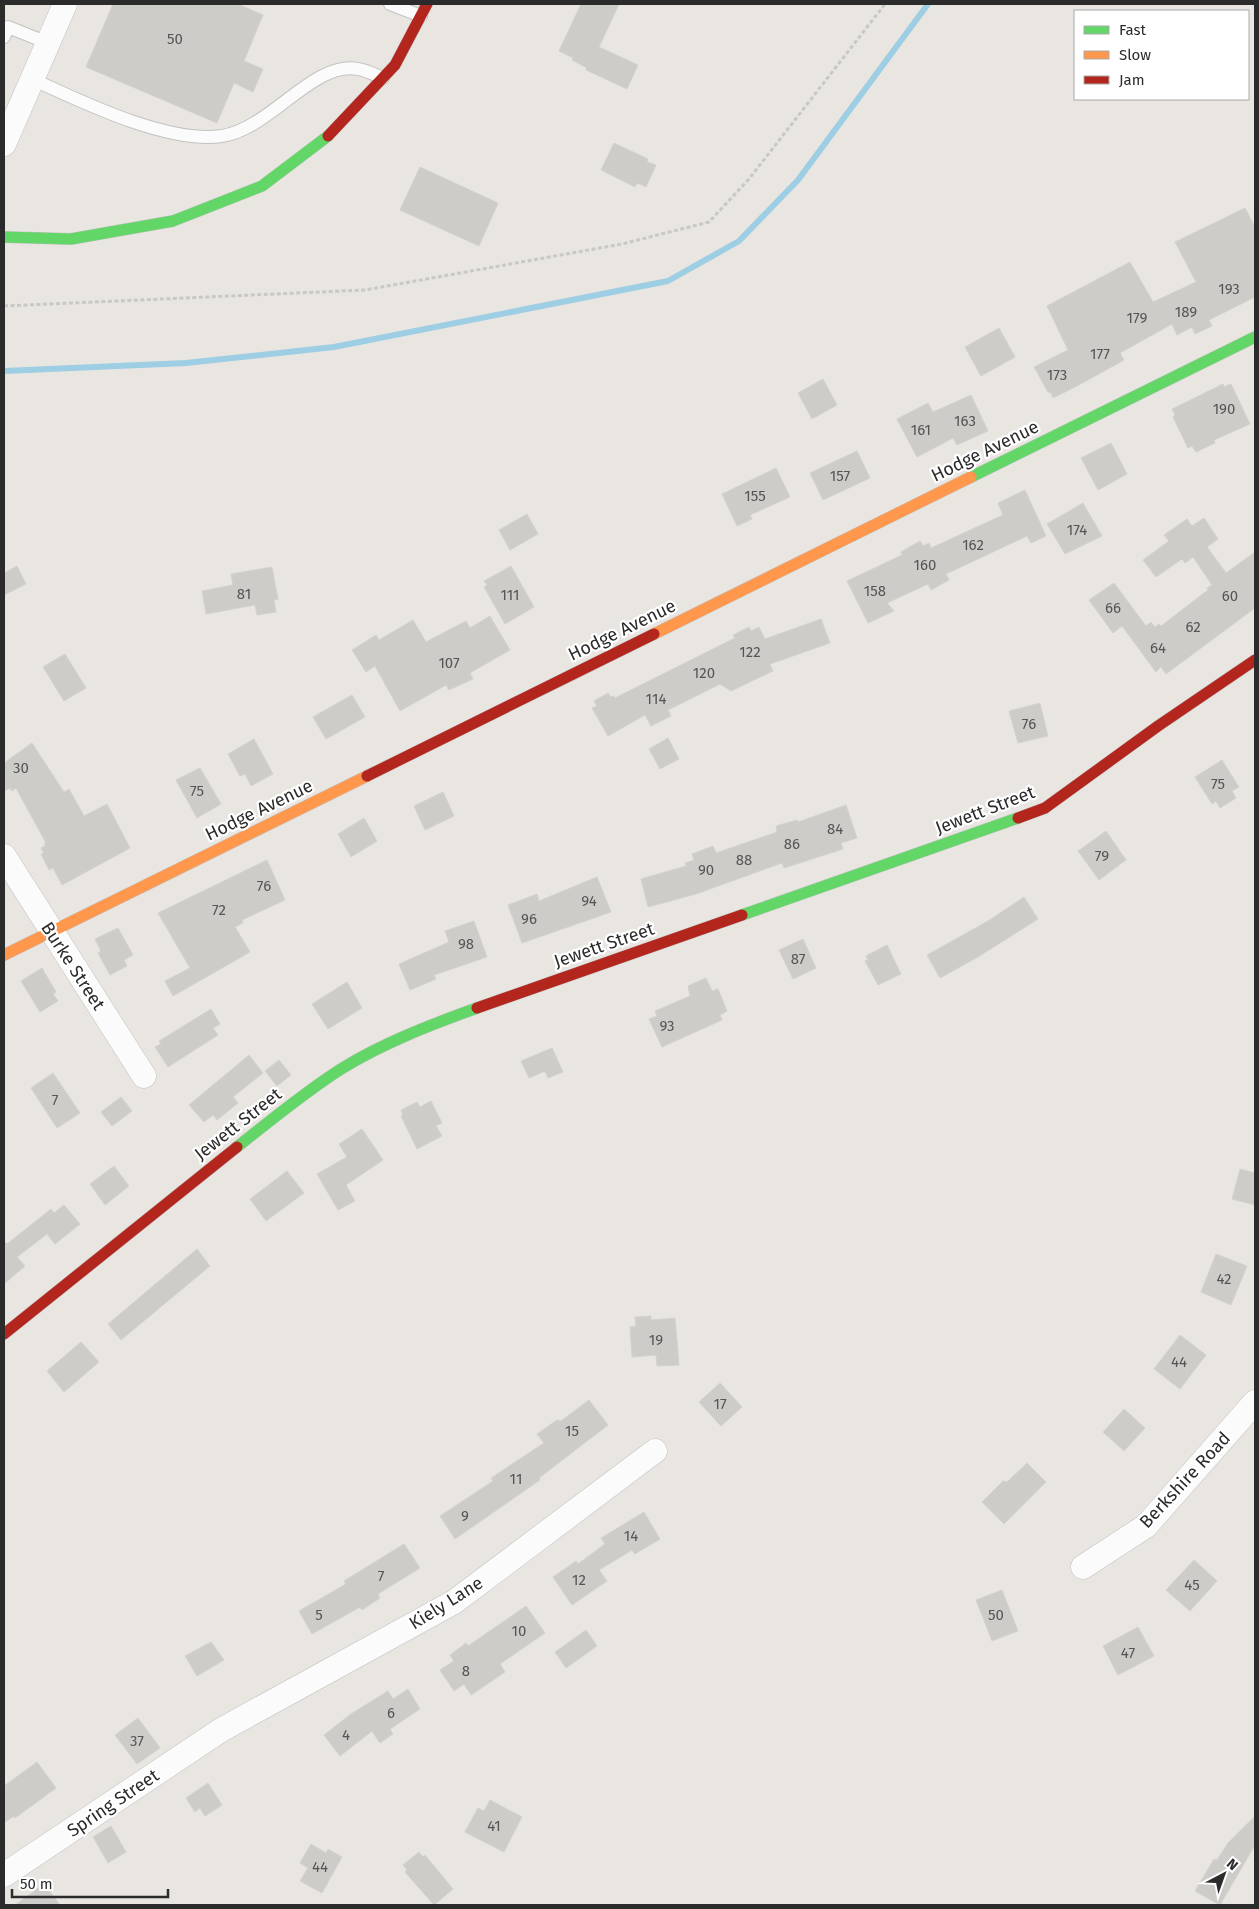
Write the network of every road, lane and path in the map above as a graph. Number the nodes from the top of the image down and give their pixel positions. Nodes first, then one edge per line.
1 (65, 4) edge
2 (390, 4) edge
3 (427, 4) edge
4 (885, 4) edge
5 (421, 16) junction
6 (4, 37) edge
7 (48, 43) junction
8 (383, 78) junction
9 (32, 79) junction
10 (7, 129) edge
11 (4, 237) edge
12 (4, 306) edge
13 (1255, 337) edge
14 (1255, 660) edge
15 (4, 856) edge
16 (51, 932) junction
17 (4, 955) edge
18 (144, 1076) dead end
19 (4, 1334) edge
20 (1255, 1402) edge
21 (655, 1451) dead end
22 (1083, 1566) dead end
23 (222, 1730) joint
24 (4, 1875) edge

1 - 7 street
2 - 5 lane
3 - 5 street
4 - 12 path
5 - 8 street
6 - 7 lane
7 - 9 street
8 - 9 lane
8 - 11 street
9 - 10 street
13 - 16 street, Hodge Avenue
14 - 19 street, Jewett Street
15 - 16 street, Burke Street
16 - 17 street, Hodge Avenue
16 - 18 street, Burke Street
20 - 22 street, Berkshire Road
21 - 23 street, Kiely Lane
23 - 24 street, Spring Street

